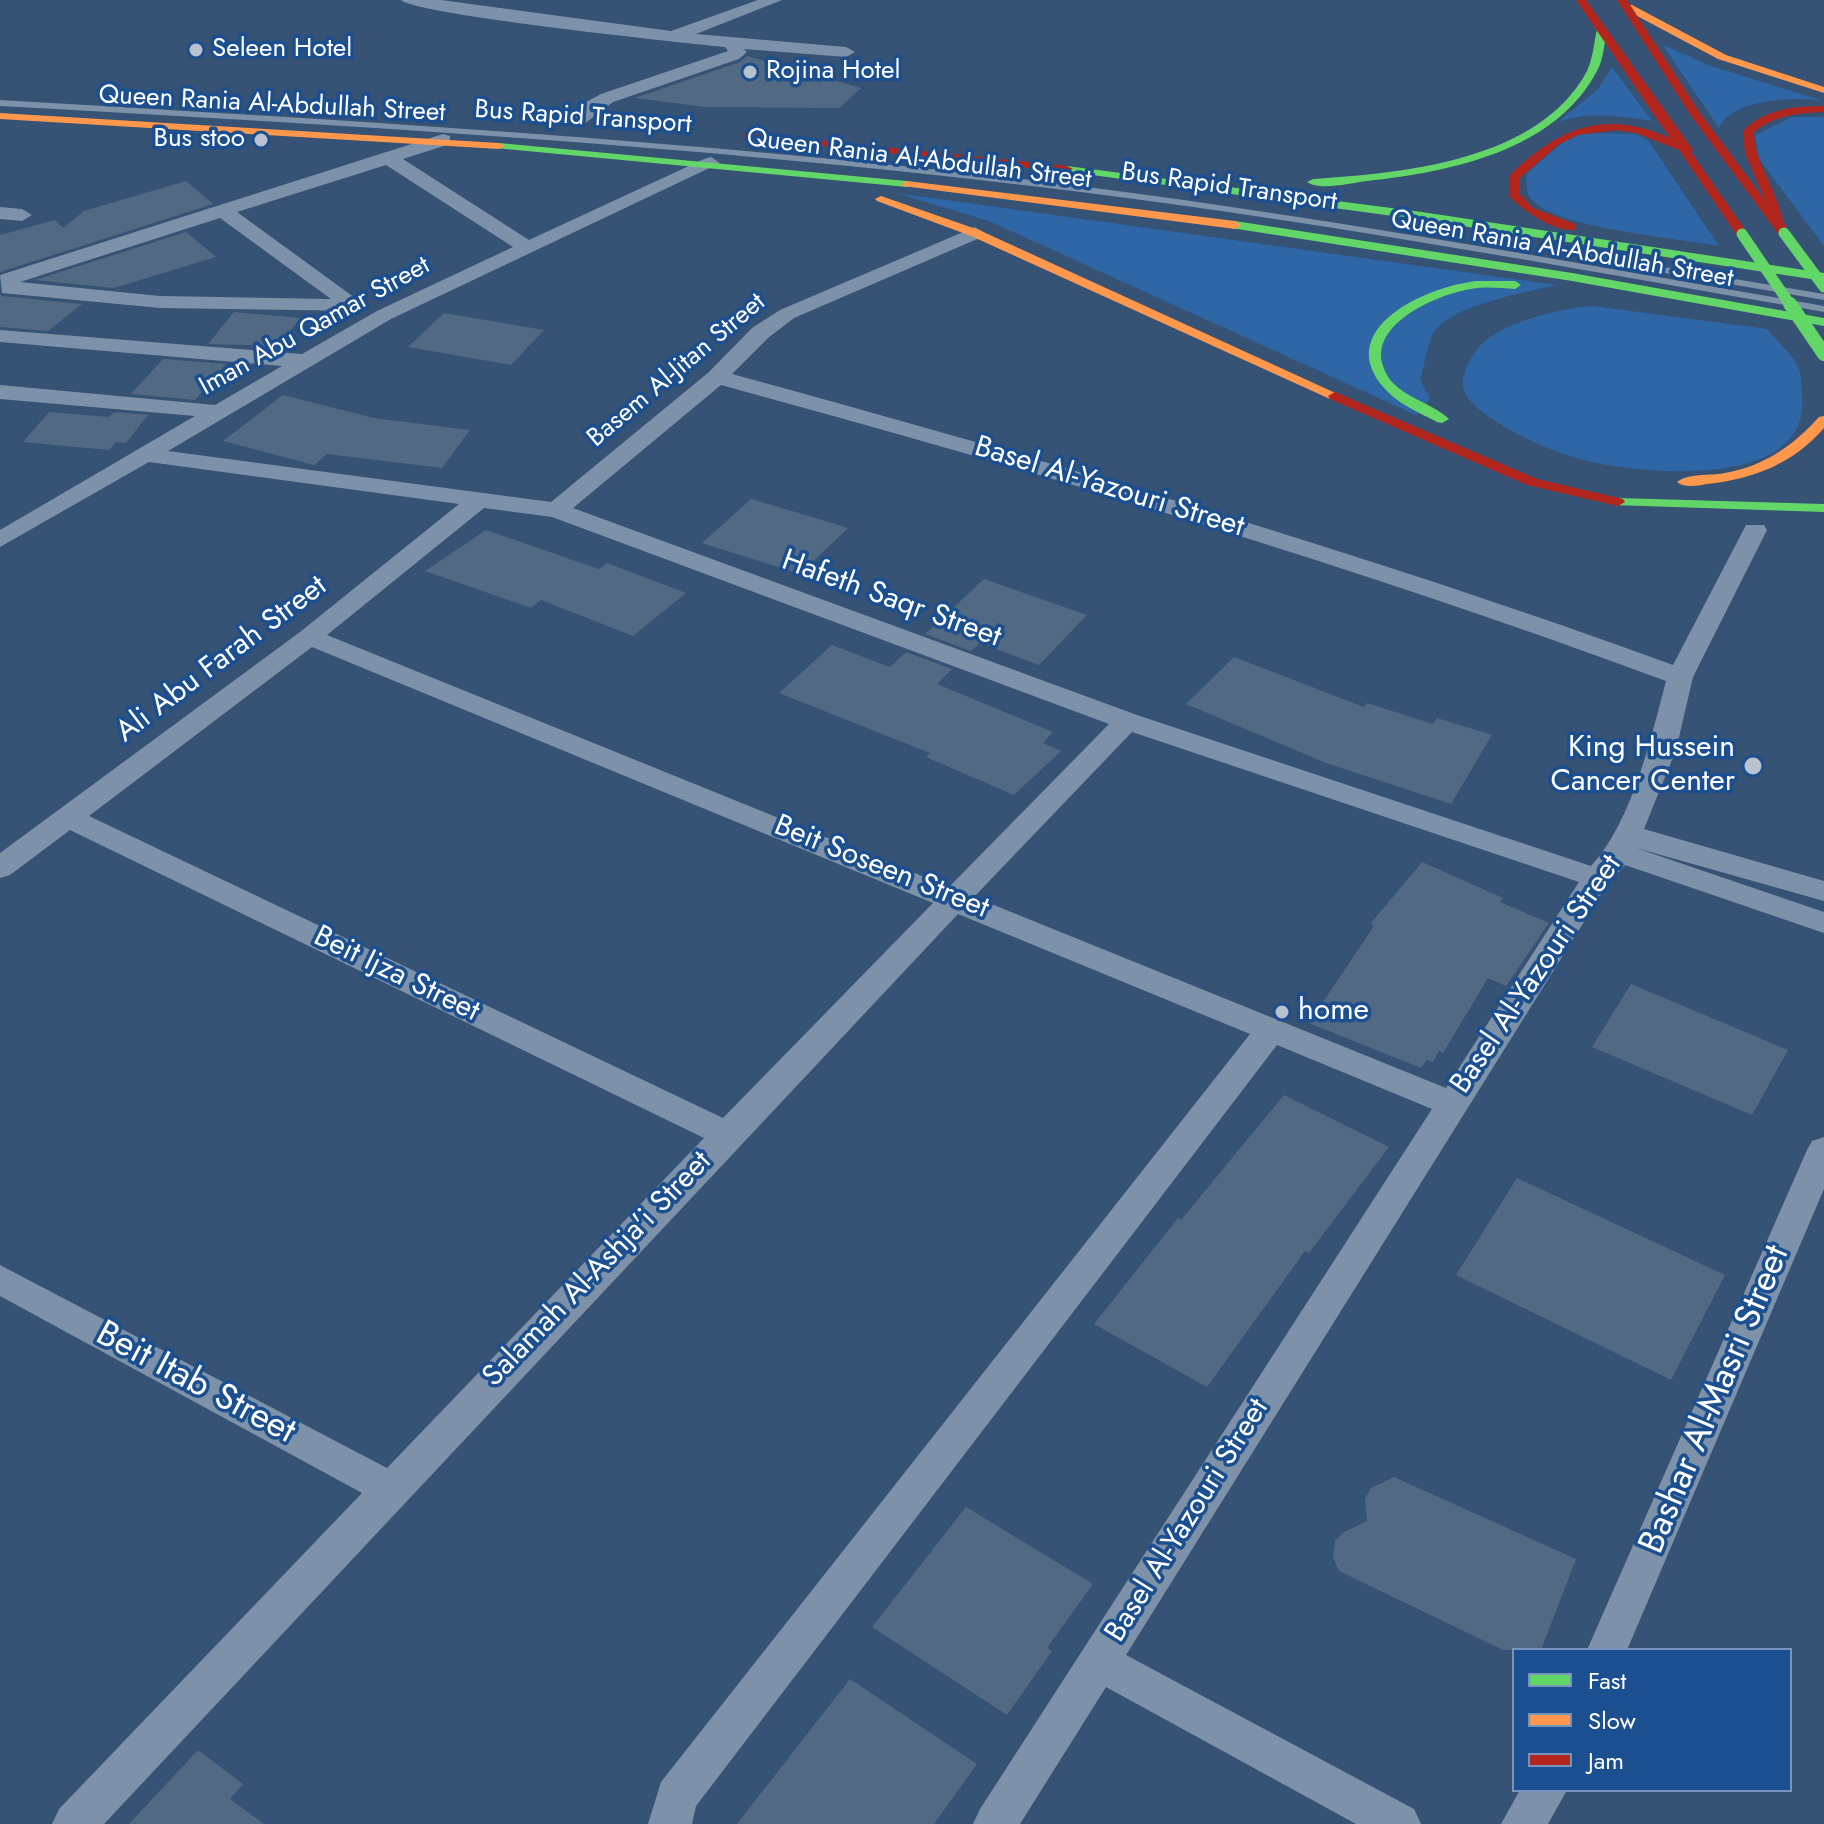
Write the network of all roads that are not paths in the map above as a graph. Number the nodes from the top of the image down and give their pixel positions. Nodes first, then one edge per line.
1 (409, 0) edge
2 (774, 0) edge
3 (1581, 0) edge
4 (453, 4) edge
5 (1625, 4) edge
6 (1602, 29) junction
7 (671, 37) junction
8 (732, 44) junction
9 (846, 52) dead end
10 (0, 85) edge
11 (1824, 90) edge
12 (0, 101) edge
13 (1824, 109) edge
14 (0, 116) edge
15 (580, 122) junction
16 (443, 140) junction
17 (1687, 150) junction
18 (390, 159) junction
19 (711, 163) junction
20 (815, 173) junction
21 (1170, 181) junction
22 (223, 211) junction
23 (0, 213) edge
24 (22, 215) dead end
25 (1779, 225) junction
26 (975, 233) junction
27 (526, 247) junction
28 (1662, 252) junction
29 (1824, 277) edge
30 (0, 284) edge
31 (1824, 287) edge
32 (1667, 293) junction
33 (1824, 297) edge
34 (352, 306) junction
35 (1824, 309) edge
36 (384, 315) junction
37 (1824, 322) edge
38 (0, 336) edge
39 (1824, 354) edge
40 (307, 361) junction
41 (717, 377) junction
42 (0, 392) edge
43 (221, 412) junction
44 (1824, 420) edge
45 (1486, 441) dead end
46 (146, 455) junction
47 (1669, 483) dead end
48 (480, 499) junction
49 (1824, 508) edge
50 (556, 510) junction
51 (1755, 530) dead end
52 (0, 540) edge
53 (309, 637) junction
54 (1680, 677) junction
55 (1127, 721) junction
56 (66, 816) junction
57 (1615, 855) junction
58 (0, 868) edge
59 (1824, 891) edge
60 (956, 898) junction
61 (1824, 923) edge
62 (1271, 1030) junction
63 (1450, 1103) junction
64 (727, 1135) junction
65 (1824, 1150) edge
66 (0, 1279) edge
67 (389, 1488) junction
68 (1608, 1648) edge
69 (1099, 1662) junction
70 (1544, 1792) edge
71 (74, 1824) edge
72 (670, 1824) edge
73 (995, 1824) edge
74 (1399, 1824) edge
75 (1523, 1824) edge

1 - 4 street
2 - 7 street
3 - 6 main road
4 - 7 street
5 - 11 main road
5 - 25 main road
6 - 17 main road
6 - 21 main road
7 - 8 street
8 - 9 street
8 - 15 street
10 - 15 main road, Queen Rania Al-Abdullah Street
12 - 33 lane, Bus Rapid Transport
12 - 35 lane, Bus Rapid Transport
13 - 25 main road
14 - 16 main road, Queen Rania Al-Abdullah Street
15 - 21 main road, Queen Rania Al-Abdullah Street
16 - 18 street
16 - 19 main road, Queen Rania Al-Abdullah Street
17 - 28 main road
17 - 39 main road, bridge
18 - 22 street
18 - 27 street
19 - 20 main road, Queen Rania Al-Abdullah Street
19 - 27 street, Iman Abu Qamar Street
20 - 26 main road
20 - 32 main road, Queen Rania Al-Abdullah Street
21 - 28 main road, Queen Rania Al-Abdullah Street
22 - 30 street
22 - 34 street
23 - 24 street
25 - 31 main road, bridge
26 - 41 street, Basem Al-Jitan Street
26 - 49 main road
27 - 36 street, Iman Abu Qamar Street
28 - 29 main road, Queen Rania Al-Abdullah Street
30 - 34 street
32 - 37 main road, Queen Rania Al-Abdullah Street
32 - 45 main road
34 - 36 street
36 - 40 street, Iman Abu Qamar Street
38 - 40 street
40 - 43 street, Iman Abu Qamar Street
41 - 50 street, Basem Al-Jitan Street
41 - 54 street, Basel Al-Yazouri Street
42 - 43 street
43 - 46 street, Iman Abu Qamar Street
44 - 47 main road
46 - 48 street, Hafeth Saqr Street
46 - 52 street, Iman Abu Qamar Street
48 - 50 street, Hafeth Saqr Street
48 - 53 street, Ali Abu Farah Street
50 - 55 street, Hafeth Saqr Street
51 - 54 street
53 - 56 street, Ali Abu Farah Street
53 - 60 street, Beit Soseen Street
54 - 57 street, Basel Al-Yazouri Street
55 - 57 street, Hafeth Saqr Street
55 - 60 street, Salamah Al-Ashja'i Street
56 - 58 street, Ali Abu Farah Street
56 - 64 street, Beit Ijza Street
57 - 59 street
57 - 61 street
57 - 63 street, Basel Al-Yazouri Street
60 - 62 street, Beit Soseen Street
60 - 64 street, Salamah Al-Ashja'i Street
62 - 63 street, Beit Soseen Street
62 - 72 street
63 - 69 street, Basel Al-Yazouri Street
64 - 67 street, Salamah Al-Ashja'i Street
65 - 68 street, Bashar Al-Masri Street
66 - 67 street, Beit Itab Street
67 - 71 street, Salamah Al-Ashja'i Street
69 - 73 street, Basel Al-Yazouri Street
69 - 74 street
70 - 75 street

